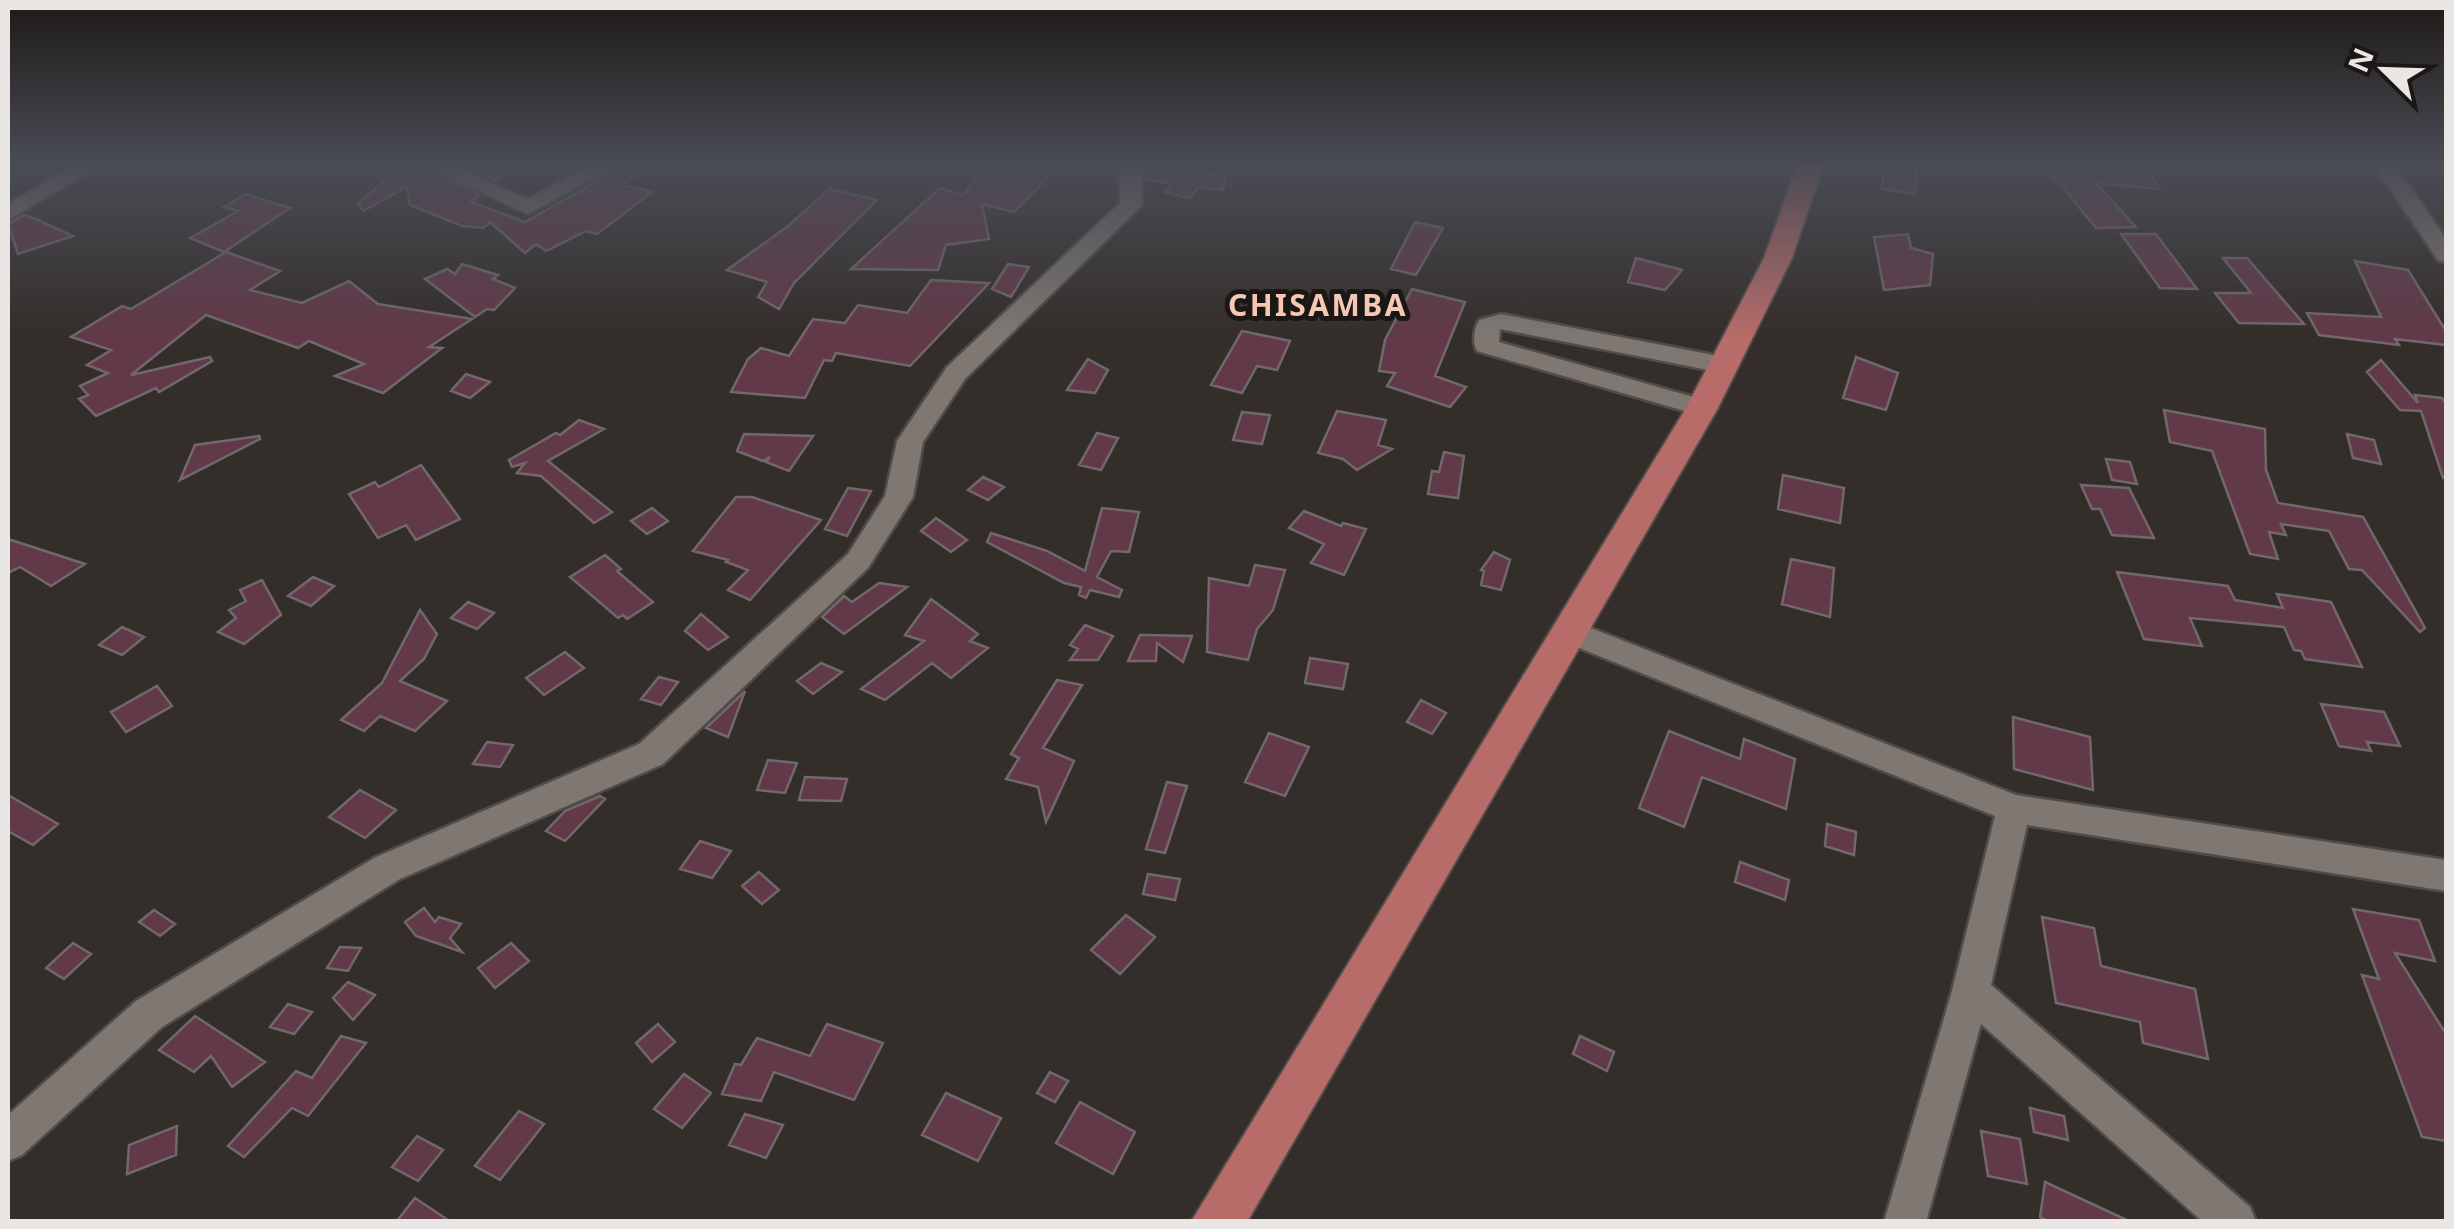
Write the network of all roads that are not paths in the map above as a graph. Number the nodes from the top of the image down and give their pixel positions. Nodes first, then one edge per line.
1 (1116, 220) edge
2 (1791, 220) edge
3 (2422, 220) edge
4 (2446, 255) edge
5 (1724, 365) junction
6 (1702, 408) junction
7 (1568, 631) junction
8 (2014, 809) junction
9 (2446, 877) edge
10 (1971, 991) junction
11 (8, 1142) edge
12 (1217, 1222) edge
13 (1906, 1222) edge
14 (2235, 1222) edge

1 - 11 street
2 - 5 main road
3 - 4 street
5 - 6 main road
5 - 6 street
6 - 7 main road
7 - 8 street
7 - 12 main road
8 - 9 street
8 - 10 street
10 - 13 street
10 - 14 street

